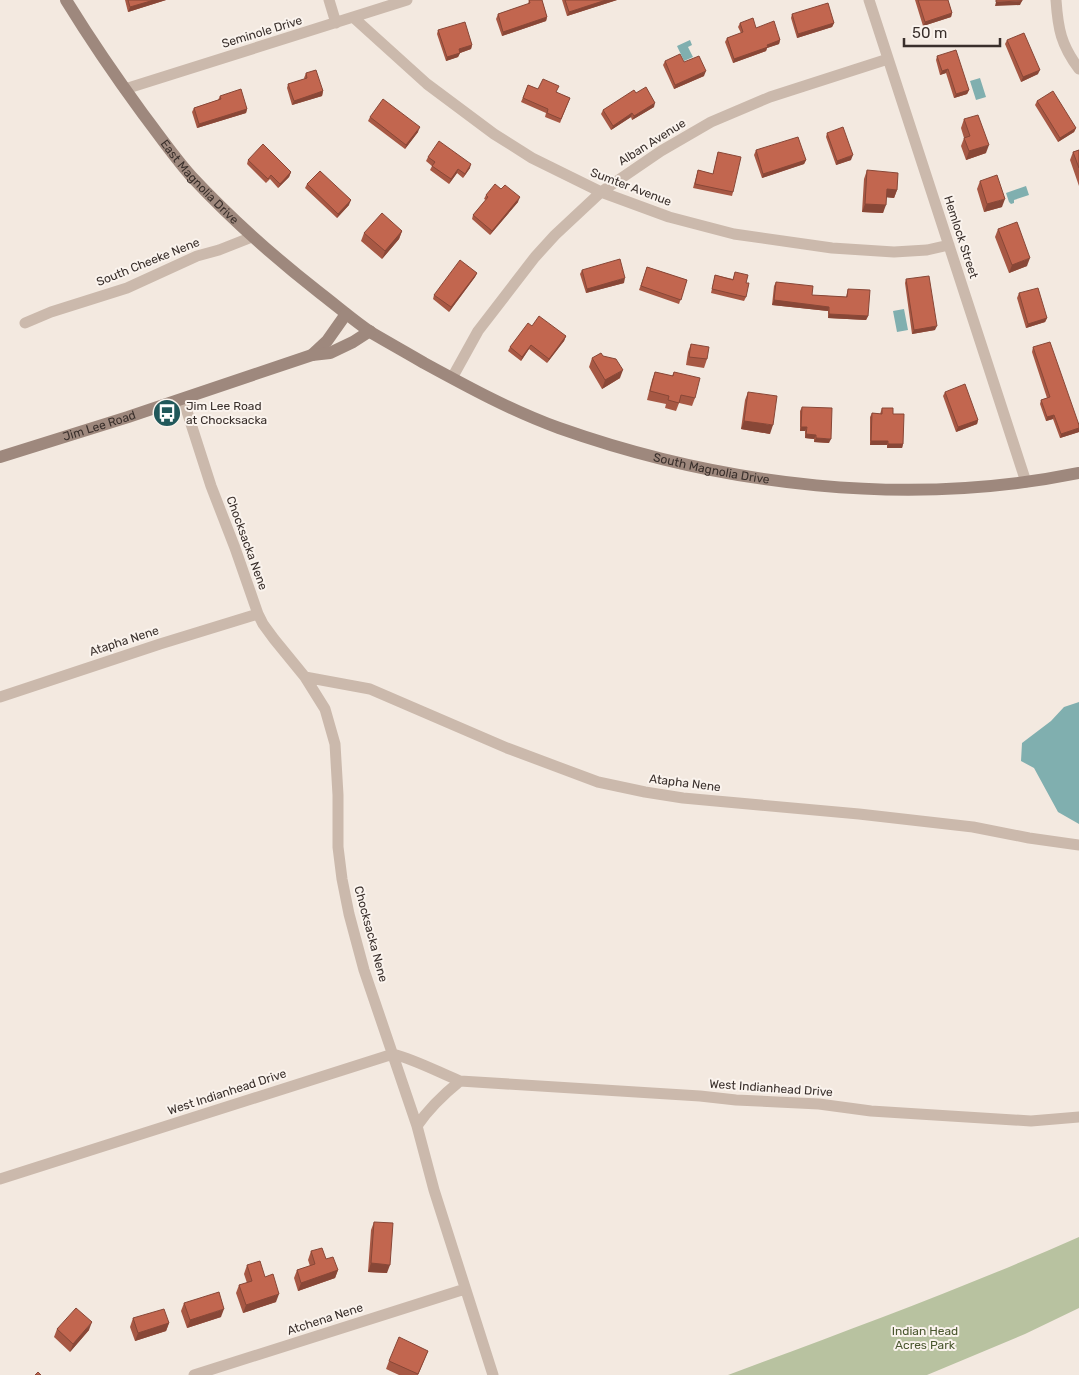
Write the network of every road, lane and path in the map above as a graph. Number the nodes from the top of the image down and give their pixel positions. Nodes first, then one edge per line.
1 (66, 0) edge
2 (329, 0) edge
3 (407, 0) edge
4 (869, 0) edge
5 (1056, 0) edge
6 (354, 18) junction
7 (336, 23) junction
8 (888, 59) junction
9 (1079, 68) edge
10 (125, 89) junction
11 (600, 192) junction
12 (252, 237) junction
13 (949, 245) junction
14 (346, 314) junction
15 (25, 323) dead end
16 (370, 331) junction
17 (312, 355) junction
18 (452, 378) junction
19 (183, 399) junction
20 (0, 457) edge
21 (1079, 473) edge
22 (1026, 482) junction
23 (258, 614) junction
24 (305, 677) junction
25 (0, 697) edge
26 (1079, 845) edge
27 (393, 1054) junction
28 (460, 1081) junction
29 (1079, 1117) edge
30 (417, 1126) junction
31 (0, 1179) edge
32 (465, 1288) junction
33 (194, 1375) edge
34 (493, 1375) edge

1 - 10 main road, East Magnolia Drive
2 - 7 street
3 - 6 street, Seminole Drive
4 - 8 street, Hemlock Street
5 - 9 street
6 - 7 street, Seminole Drive
6 - 11 street, Sumter Avenue
7 - 10 street, Seminole Drive
8 - 11 street, Alban Avenue
8 - 13 street, Hemlock Street
10 - 12 main road, East Magnolia Drive
11 - 13 street, Sumter Avenue
11 - 18 street, Alban Avenue
12 - 14 main road, East Magnolia Drive
12 - 15 street, South Cheeke Nene
13 - 22 street, Hemlock Street
14 - 16 main road, East Magnolia Drive
14 - 17 main road, Jim Lee Road
16 - 17 main road, Jim Lee Road
16 - 18 main road, South Magnolia Drive
17 - 19 main road, Jim Lee Road
18 - 22 main road, South Magnolia Drive
19 - 20 main road, Jim Lee Road
19 - 23 street, Chocksacka Nene
21 - 22 main road, South Magnolia Drive
23 - 24 street, Chocksacka Nene
23 - 25 street, Atapha Nene
24 - 26 street, Atapha Nene
24 - 27 street, Chocksacka Nene
27 - 28 street, West Indianhead Drive
27 - 30 street, Chocksacka Nene
27 - 31 street, West Indianhead Drive
28 - 29 street, West Indianhead Drive
28 - 30 street
30 - 32 street, Chocksacka Nene
32 - 33 street, Atchena Nene
32 - 34 street, Chocksacka Nene

